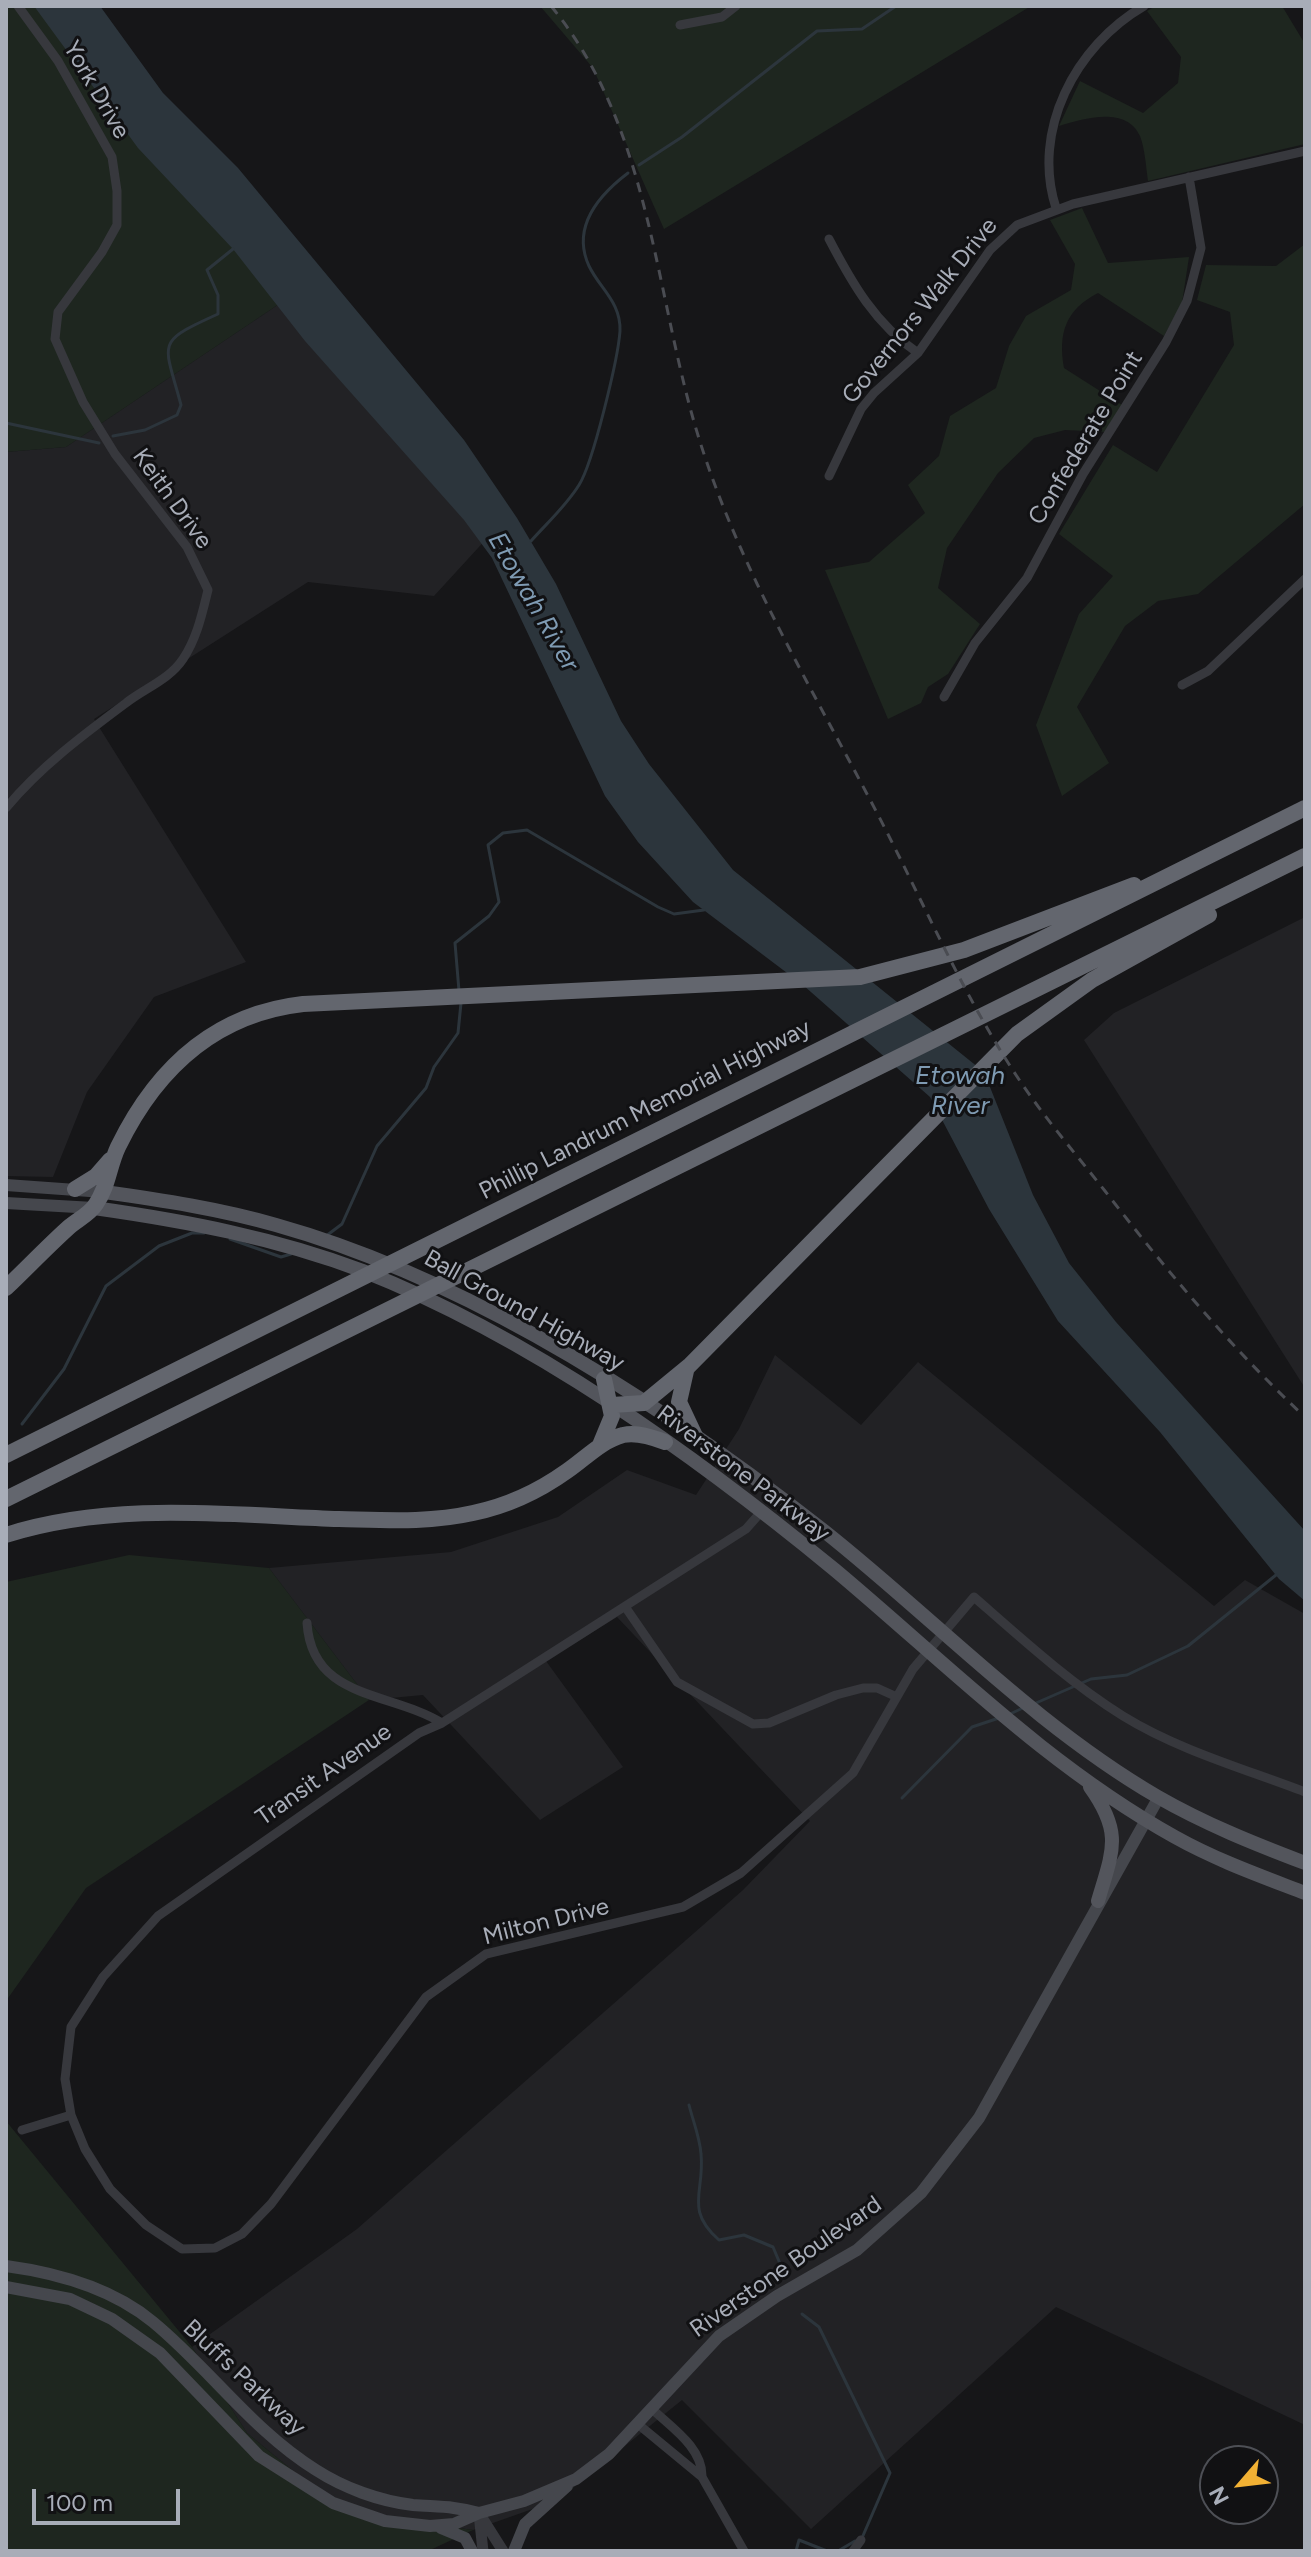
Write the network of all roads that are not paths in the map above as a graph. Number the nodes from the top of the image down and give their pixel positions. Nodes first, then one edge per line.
1 (18, 6) edge
2 (736, 6) edge
3 (1144, 6) edge
4 (680, 25) dead end
5 (1305, 151) edge
6 (1189, 177) junction
7 (1056, 208) junction
8 (829, 239) dead end
9 (56, 328) joint
10 (918, 353) junction
11 (829, 476) dead end
12 (1305, 579) edge
13 (1182, 685) dead end
14 (944, 697) dead end
15 (6, 808) edge
16 (1305, 808) edge
17 (1214, 854) junction
18 (1305, 856) edge
19 (1305, 862) edge
20 (115, 1153) junction
21 (6, 1185) edge
22 (75, 1189) junction
23 (104, 1192) junction
24 (6, 1203) edge
25 (94, 1208) junction
26 (6, 1288) edge
27 (689, 1366) junction
28 (604, 1379) junction
29 (644, 1403) junction
30 (612, 1405) junction
31 (695, 1436) junction
32 (665, 1442) junction
33 (600, 1445) junction
34 (6, 1455) edge
35 (6, 1499) edge
36 (761, 1512) junction
37 (6, 1535) edge
38 (626, 1608) junction
39 (307, 1623) dead end
40 (945, 1633) junction
41 (928, 1652) junction
42 (897, 1697) junction
43 (442, 1723) junction
44 (1085, 1780) junction
45 (1305, 1792) edge
46 (1159, 1797) junction
47 (1146, 1819) junction
48 (1305, 1863) edge
49 (1305, 1893) edge
50 (1098, 1901) junction
51 (71, 2115) junction
52 (22, 2130) dead end
53 (99, 2171) joint
54 (6, 2266) edge
55 (6, 2287) edge
56 (231, 2398) junction
57 (652, 2409) junction
58 (217, 2412) junction
59 (639, 2425) junction
60 (702, 2477) junction
61 (576, 2479) junction
62 (479, 2513) junction
63 (430, 2526) junction
64 (861, 2540) dead end
65 (472, 2551) edge
66 (483, 2551) edge
67 (503, 2551) edge
68 (514, 2551) edge
69 (744, 2551) edge
70 (853, 2551) edge

1 - 9 street, York Drive
2 - 4 street
3 - 7 street
5 - 6 street, Governors Walk Drive
6 - 7 street, Governors Walk Drive
6 - 14 street, Confederate Point
7 - 10 street, Governors Walk Drive
8 - 10 street
9 - 15 street, Keith Drive
10 - 11 street, Governors Walk Drive
12 - 13 street
16 - 17 highway, Phillip Landrum Memorial Highway
17 - 20 highway
17 - 34 highway, Phillip Landrum Memorial Highway
18 - 35 highway
19 - 27 highway
20 - 22 highway
20 - 23 highway
21 - 22 main road, Ball Ground Highway
22 - 23 main road, Ball Ground Highway
23 - 25 highway
23 - 28 main road, Ball Ground Highway
24 - 25 main road
25 - 26 highway
25 - 30 main road, Riverstone Parkway
27 - 29 highway
27 - 31 highway
28 - 29 main road, Ball Ground Highway
28 - 30 highway
29 - 30 highway
29 - 31 main road, Riverstone Parkway
30 - 32 main road, Riverstone Parkway
30 - 33 highway
31 - 40 main road, Riverstone Parkway
32 - 33 highway
32 - 36 main road, Riverstone Parkway
33 - 37 highway
36 - 38 street, Transit Avenue
36 - 41 main road, Riverstone Parkway
38 - 42 street
38 - 43 street, Transit Avenue
39 - 43 street
40 - 41 street, Milton Drive
40 - 45 street, Milton Drive
40 - 46 main road, Riverstone Parkway
41 - 42 street, Milton Drive
41 - 44 main road, Riverstone Parkway
42 - 53 street, Milton Drive
43 - 51 street, Transit Avenue
44 - 47 main road, Riverstone Parkway
44 - 50 main road
46 - 47 main road
46 - 48 main road, Riverstone Parkway
47 - 49 main road, Riverstone Parkway
47 - 50 main road, Riverstone Boulevard
50 - 57 main road, Riverstone Boulevard
51 - 52 street
51 - 53 street, Transit Avenue
54 - 56 main road, Bluffs Parkway
55 - 58 main road, Bluffs Parkway
56 - 58 main road
56 - 62 main road, Bluffs Parkway
57 - 59 main road, Riverstone Boulevard
57 - 60 street
58 - 63 main road, Bluffs Parkway
59 - 60 street
59 - 61 main road, Riverstone Boulevard
60 - 69 street
61 - 62 main road, Riverstone Boulevard
61 - 68 main road
62 - 63 main road, Bluffs Parkway
62 - 66 street
62 - 67 street
63 - 65 main road
64 - 70 street

